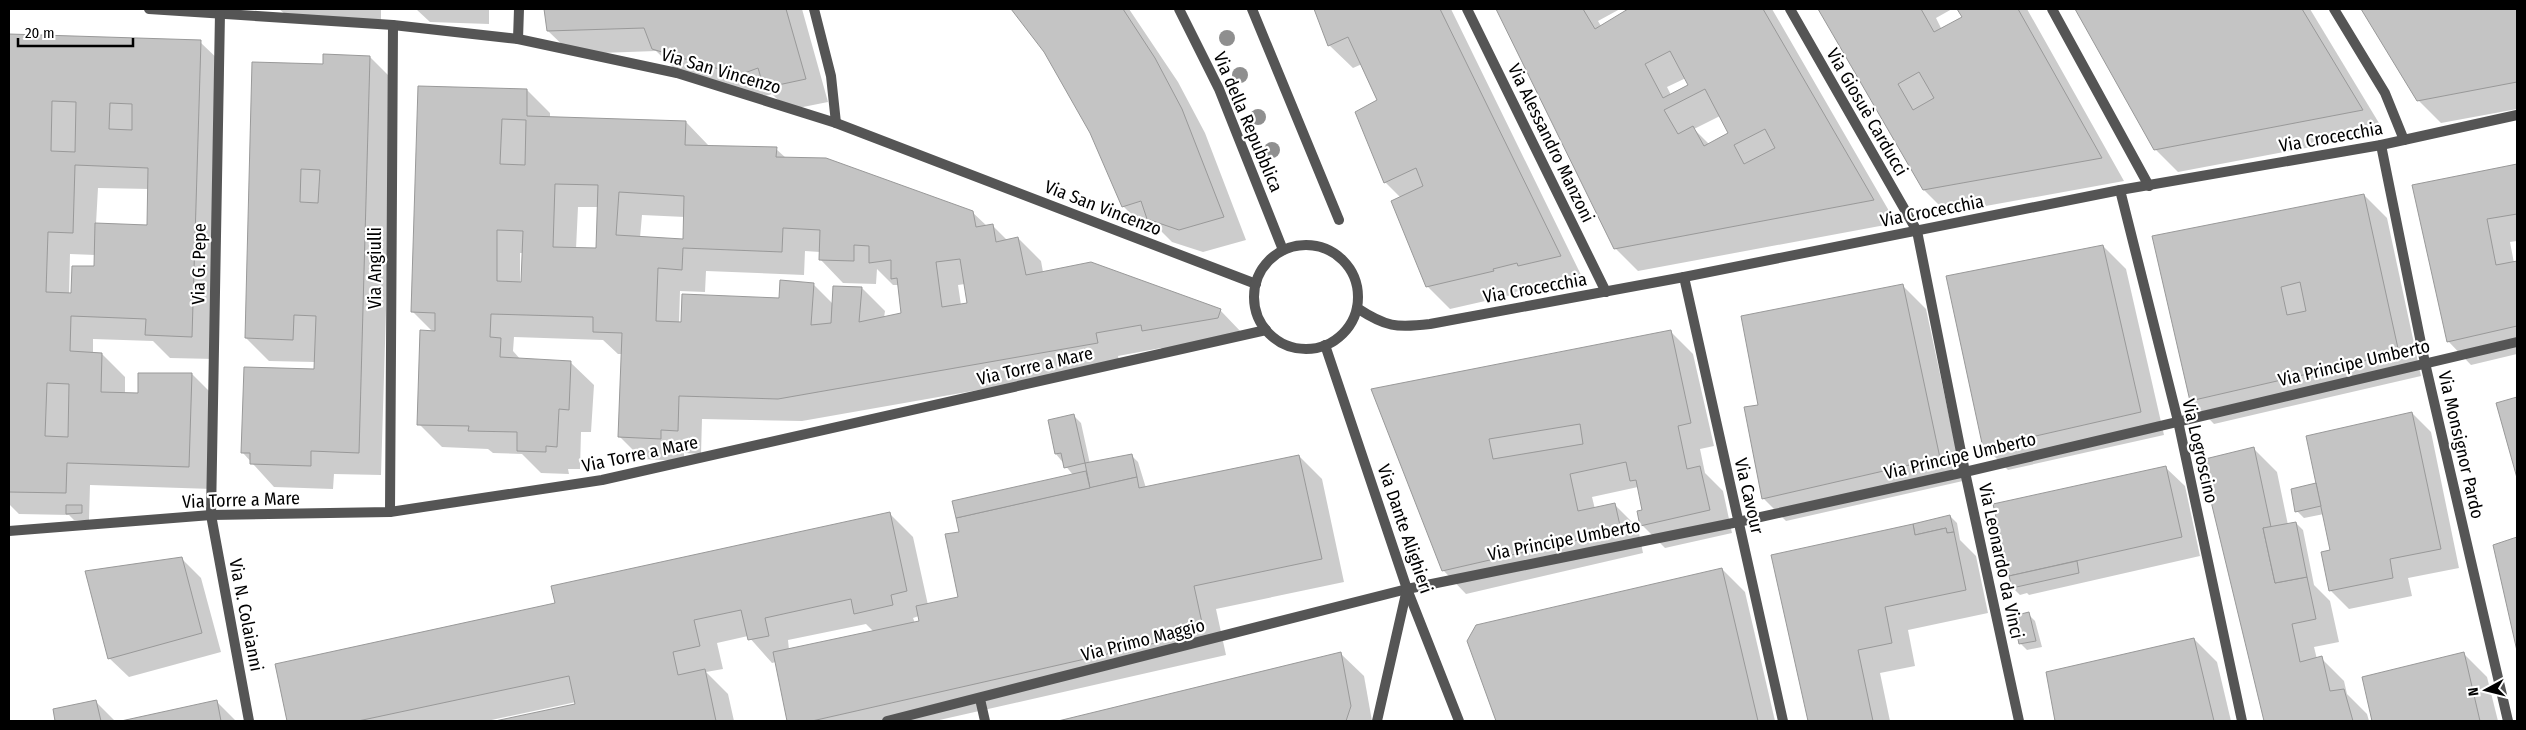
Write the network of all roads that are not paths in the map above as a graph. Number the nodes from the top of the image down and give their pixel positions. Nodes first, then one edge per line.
1 (149, 9) edge
2 (519, 9) edge
3 (814, 9) edge
4 (1179, 9) edge
5 (1252, 9) edge
6 (1467, 9) edge
7 (1790, 9) edge
8 (2052, 9) edge
9 (2334, 9) edge
10 (220, 13) junction
11 (393, 25) junction
12 (518, 39) junction
13 (2517, 115) edge
14 (836, 123) junction
15 (2404, 140) junction
16 (2381, 145) junction
17 (2150, 186) junction
18 (2120, 190) junction
19 (1339, 220) dead end
20 (1917, 231) junction
21 (1283, 250) junction
22 (1684, 277) junction
23 (1256, 284) junction
24 (1606, 292) junction
25 (1357, 308) junction
26 (1266, 330) junction
27 (2517, 342) edge
28 (1325, 345) junction
29 (2425, 363) junction
30 (2178, 421) junction
31 (1964, 472) junction
32 (390, 512) junction
33 (211, 516) junction
34 (1738, 522) junction
35 (9, 531) edge
36 (1407, 589) junction
37 (980, 699) junction
38 (249, 721) edge
39 (887, 721) edge
40 (985, 721) edge
41 (1377, 721) edge
42 (1458, 721) edge
43 (1783, 721) edge
44 (2019, 721) edge
45 (2242, 721) edge
46 (2508, 721) edge

1 - 10 street, Via San Vincenzo
2 - 12 street
3 - 14 street
4 - 21 street, Via della Repubblica
5 - 19 street
6 - 24 street, Via Alessandro Manzoni
7 - 20 street, Via Giosuè Carducci
8 - 17 street
9 - 15 street
10 - 11 street, Via San Vincenzo
10 - 33 street, Via G. Pepe
11 - 12 street, Via San Vincenzo
11 - 32 street, Via Angiulli
12 - 14 street, Via San Vincenzo
13 - 15 street, Via Crocecchia
14 - 23 street, Via San Vincenzo
15 - 16 street, Via Crocecchia
16 - 17 street, Via Crocecchia
16 - 29 street, Via Monsignor Pardo
17 - 18 street, Via Crocecchia
18 - 20 street, Via Crocecchia
18 - 30 street, Via Logroscino
20 - 22 street, Via Crocecchia
20 - 31 street, Via Leonardo da Vinci
21 - 23 street
21 - 25 street
22 - 24 street, Via Crocecchia
22 - 34 street, Via Cavour
23 - 26 street
24 - 25 street, Via Crocecchia
25 - 28 street
26 - 28 street
26 - 32 street, Via Torre a Mare
27 - 29 street, Via Principe Umberto
28 - 36 street, Via Dante Alighieri
29 - 30 street, Via Principe Umberto
29 - 46 street, Via Monsignor Pardo
30 - 31 street, Via Principe Umberto
30 - 45 street, Via Logroscino
31 - 34 street, Via Principe Umberto
31 - 44 street, Via Leonardo da Vinci
32 - 33 street, Via Torre a Mare
33 - 35 street, Via Torre a Mare
33 - 38 street, Via N. Colaianni
34 - 36 street, Via Principe Umberto
34 - 43 street, Via Cavour
36 - 37 street, Via Primo Maggio
36 - 41 street
36 - 42 street, Via Dante Alighieri
37 - 39 street, Via Primo Maggio
37 - 40 street

